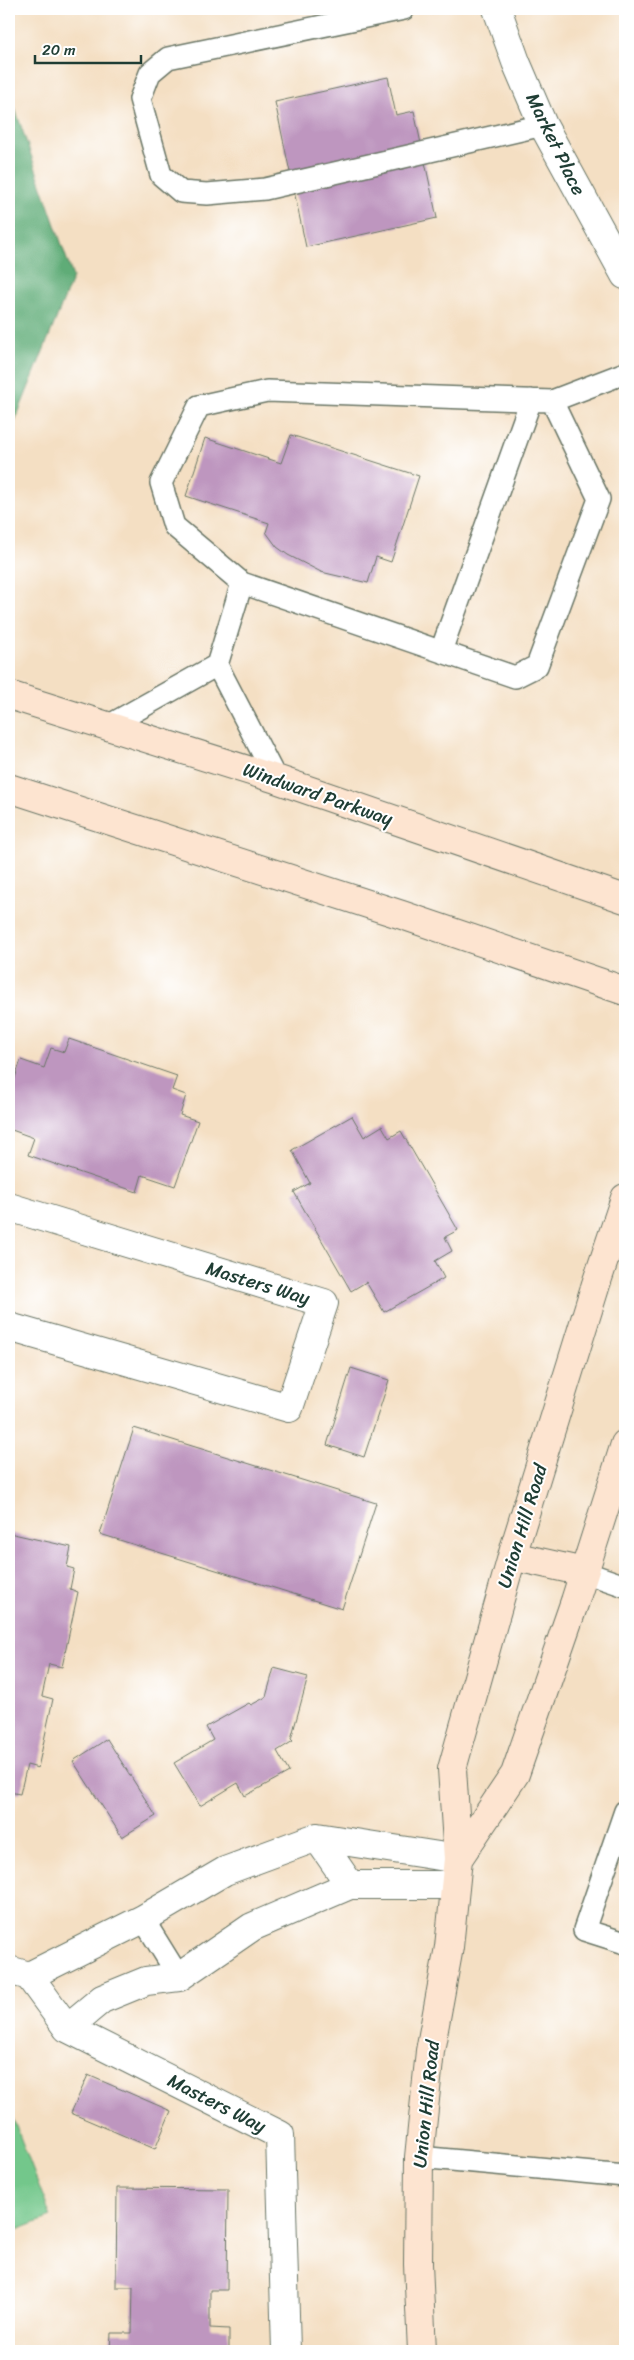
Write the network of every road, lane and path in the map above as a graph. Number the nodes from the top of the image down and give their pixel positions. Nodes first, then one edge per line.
1 (404, 9) edge
2 (497, 9) edge
3 (543, 125) junction
4 (625, 275) edge
5 (625, 373) edge
6 (542, 400) junction
7 (242, 583) junction
8 (442, 652) junction
9 (216, 665) junction
10 (9, 695) edge
11 (108, 726) junction
12 (276, 779) junction
13 (9, 788) edge
14 (620, 894) edge
15 (625, 991) edge
16 (625, 1198) edge
17 (9, 1206) edge
18 (9, 1327) edge
19 (625, 1444) edge
20 (512, 1556) junction
21 (584, 1572) junction
22 (625, 1586) edge
23 (625, 1810) edge
24 (317, 1836) junction
25 (456, 1872) junction
26 (350, 1885) junction
27 (144, 1920) junction
28 (625, 1943) edge
29 (19, 1973) edge
30 (179, 1976) junction
31 (67, 2028) junction
32 (419, 2157) junction
33 (625, 2176) edge
34 (286, 2351) edge
35 (422, 2351) edge

1 - 3 lane
2 - 3 street, Market Place
3 - 4 street, Market Place
5 - 6 lane
6 - 7 lane
6 - 8 lane
6 - 8 lane
7 - 8 lane
7 - 9 lane
9 - 11 lane
9 - 12 lane
10 - 11 street, Windward Parkway
11 - 12 street, Windward Parkway
12 - 14 street, Windward Parkway
13 - 15 street
16 - 20 street, Union Hill Road
17 - 18 street, Masters Way
19 - 21 street, Union Hill Road
20 - 21 street
20 - 25 street, Union Hill Road
21 - 22 lane
21 - 25 street, Union Hill Road
23 - 28 lane
24 - 25 street
24 - 26 street
24 - 27 street, Masters Way
25 - 26 street
25 - 32 street, Union Hill Road
26 - 30 street
27 - 29 street, Masters Way
27 - 30 lane
29 - 31 street, Masters Way
30 - 31 street
31 - 34 street, Masters Way
32 - 33 lane
32 - 35 street, Union Hill Road

